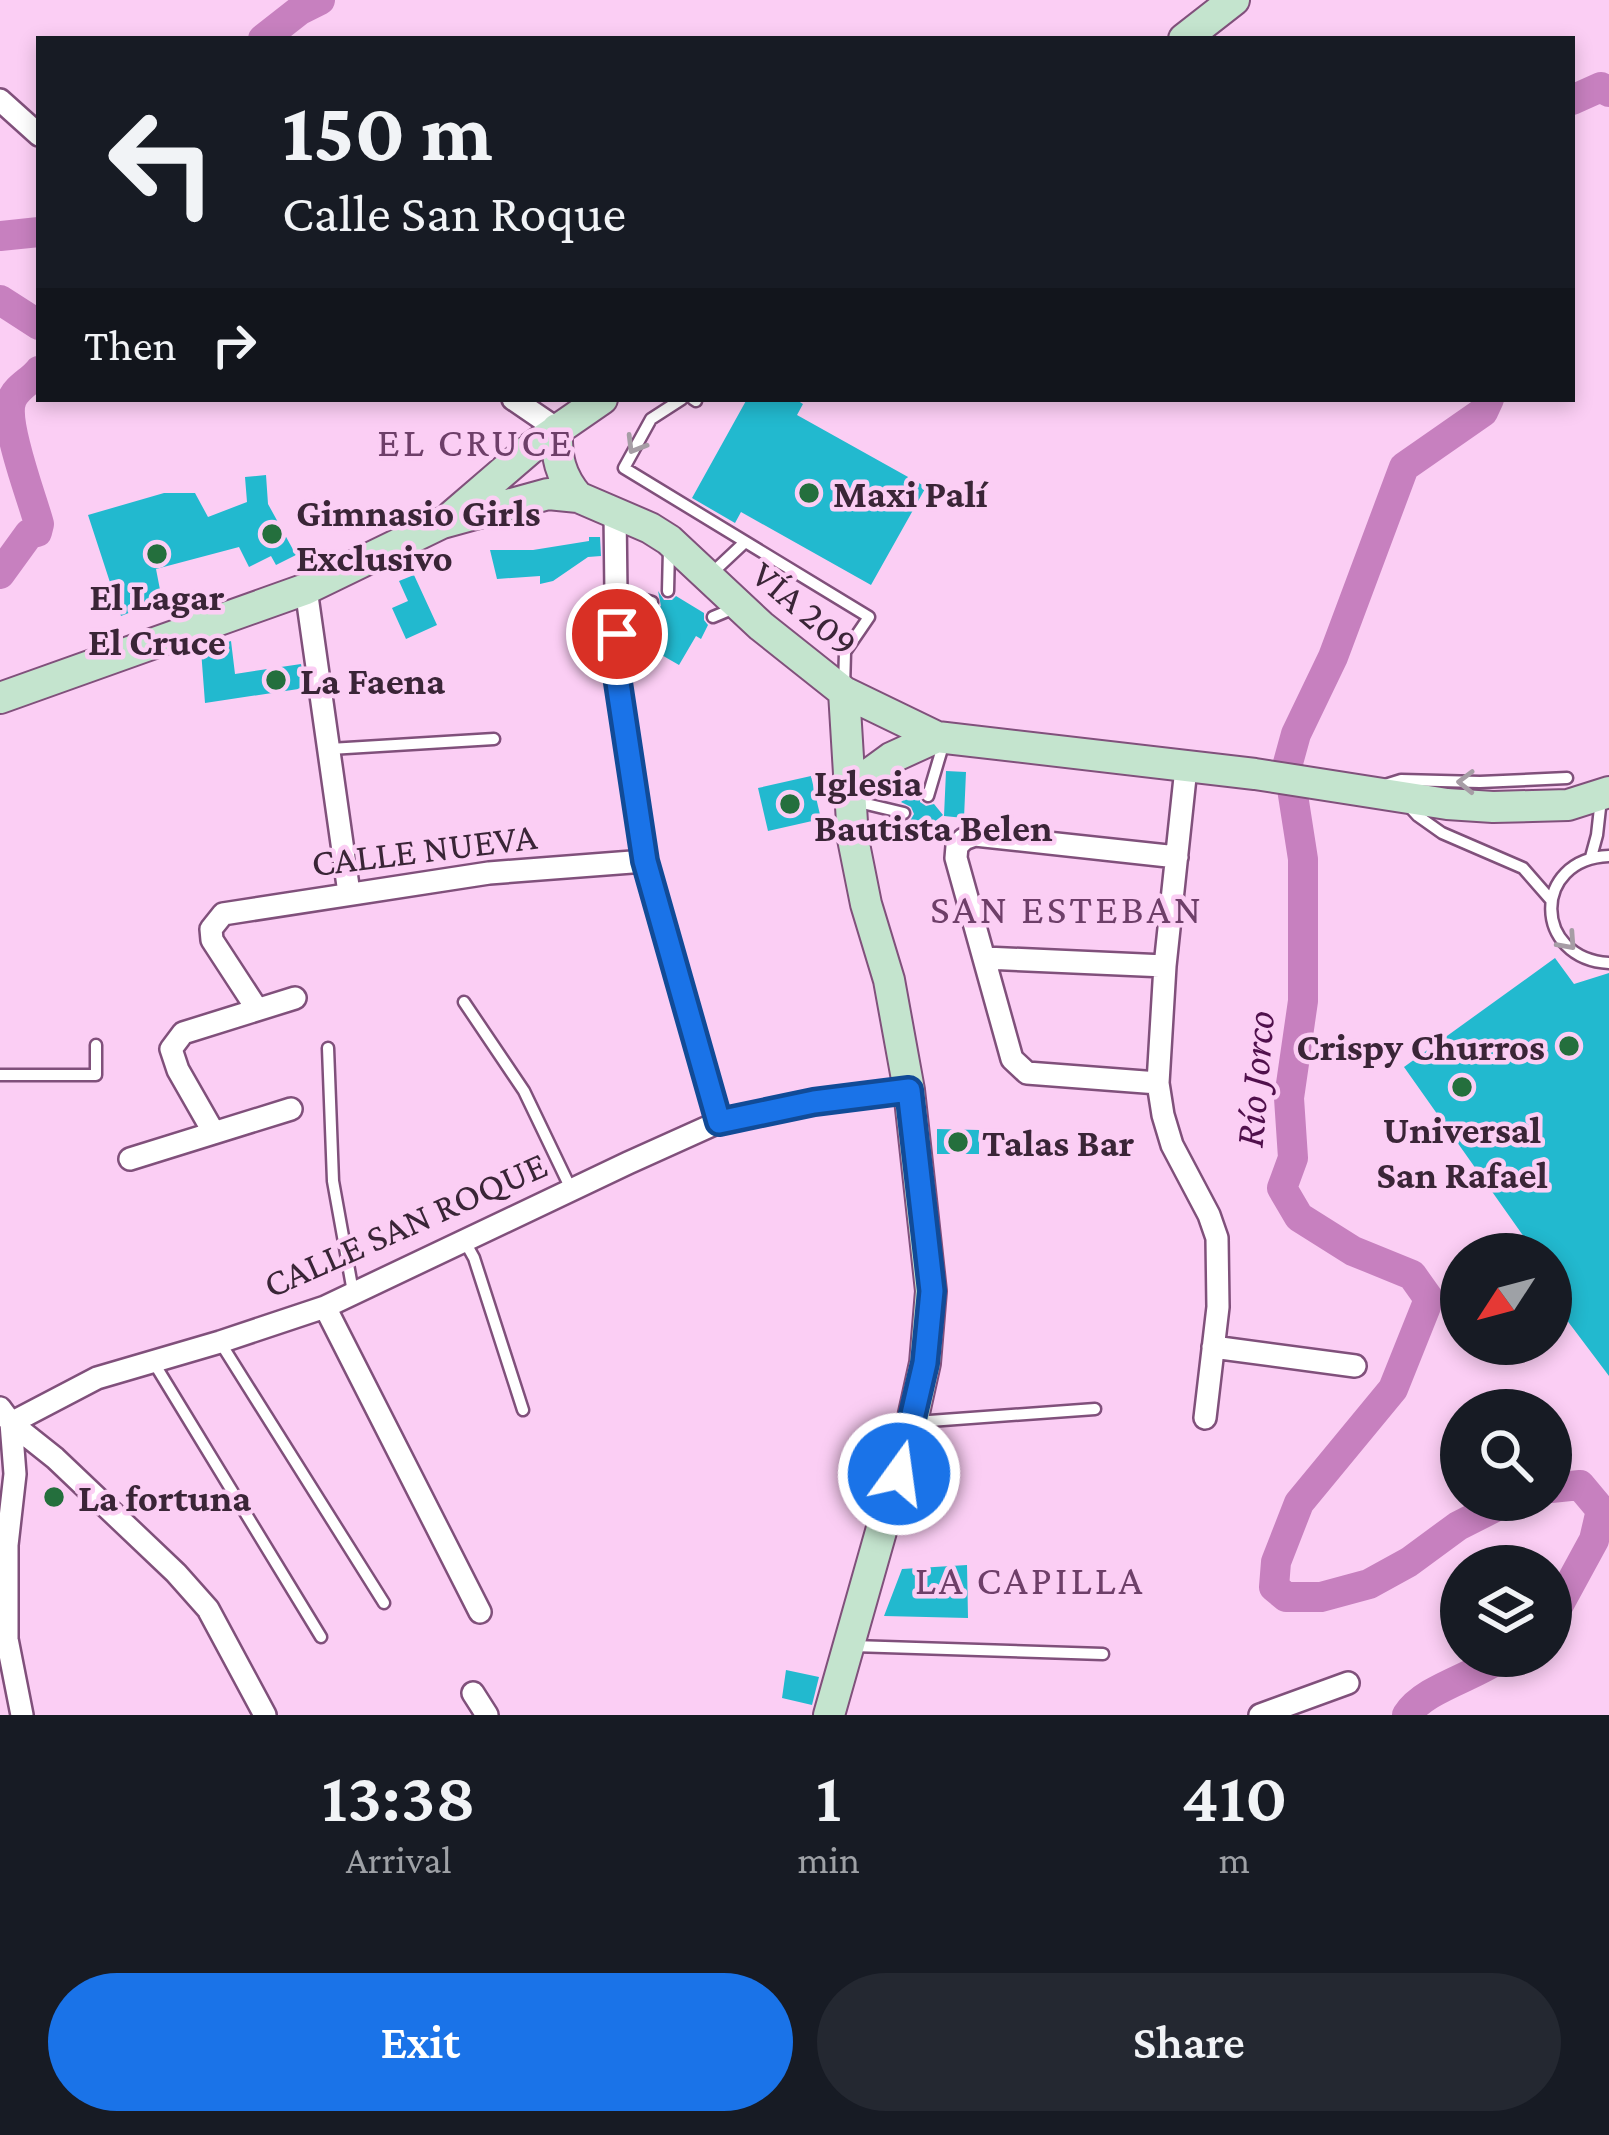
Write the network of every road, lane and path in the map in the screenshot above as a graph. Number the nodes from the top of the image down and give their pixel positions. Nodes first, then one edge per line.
1 (1234, 0) edge
2 (1188, 36) edge
3 (0, 100) edge
4 (36, 132) edge
5 (517, 402) edge
6 (597, 402) edge
7 (677, 402) edge
8 (556, 429) junction
9 (563, 496) junction
10 (614, 512) junction
11 (442, 524) junction
12 (669, 540) junction
13 (744, 543) junction
14 (708, 576) junction
15 (306, 589) junction
16 (617, 592) junction
17 (668, 592) dead end
18 (652, 602) dead end
19 (844, 692) junction
20 (3, 704) edge
21 (941, 738) junction
22 (494, 740) dead end
23 (330, 749) junction
24 (1186, 768) junction
25 (1567, 778) dead end
26 (1355, 789) junction
27 (850, 794) junction
28 (1605, 794) edge
29 (1399, 795) junction
30 (928, 796) dead end
31 (904, 813) dead end
32 (1609, 856) edge
33 (1177, 857) junction
34 (1591, 857) junction
35 (645, 861) junction
36 (349, 892) junction
37 (1551, 900) junction
38 (985, 958) junction
39 (1609, 963) edge
40 (1165, 966) junction
41 (295, 998) dead end
42 (464, 1002) dead end
43 (256, 1009) junction
44 (96, 1045) dead end
45 (328, 1048) dead end
46 (0, 1075) edge
47 (1158, 1083) junction
48 (909, 1090) junction
49 (291, 1109) dead end
50 (719, 1122) junction
51 (214, 1132) junction
52 (130, 1159) dead end
53 (571, 1190) junction
54 (464, 1240) junction
55 (353, 1292) junction
56 (325, 1307) junction
57 (220, 1342) junction
58 (1214, 1347) junction
59 (153, 1360) junction
60 (1354, 1366) dead end
61 (1095, 1408) dead end
62 (523, 1410) dead end
63 (5, 1415) edge
64 (1205, 1418) dead end
65 (912, 1422) junction
66 (384, 1603) dead end
67 (479, 1612) dead end
68 (321, 1636) dead end
69 (850, 1646) junction
70 (1103, 1654) dead end
71 (1348, 1683) dead end
72 (473, 1693) dead end
73 (22, 1715) edge
74 (265, 1715) edge
75 (487, 1715) edge
76 (830, 1715) edge
77 (1260, 1715) edge

1 - 2 main road
3 - 4 street
5 - 8 street
6 - 8 main road
7 -> 13 lane
8 - 9 main road
8 - 11 main road
9 - 10 main road, VÍA 209
9 - 11 main road
10 - 12 main road, VÍA 209
10 - 16 street
11 - 15 main road
12 - 14 main road, VÍA 209
12 - 17 lane
13 - 14 lane
13 - 19 lane
14 - 19 main road, VÍA 209
15 - 20 main road
15 - 23 street
16 - 18 lane
16 - 35 street
19 - 21 main road, VÍA 209
19 - 27 main road
21 - 24 main road, VÍA 209
21 - 27 main road
21 - 30 lane
22 - 23 lane
23 - 36 street
24 - 26 main road, VÍA 209
24 - 33 street
25 -> 26 lane
26 - 29 main road, VÍA 209
27 - 31 lane
27 - 48 main road
28 - 29 main road, VÍA 209
28 - 34 lane
29 - 37 lane
32 - 34 lane
33 - 38 street
33 - 40 street
34 - 37 lane
35 - 36 street, CALLE NUEVA
35 - 50 street
36 - 43 street, CALLE NUEVA
37 -> 39 lane
38 - 40 street
38 - 47 street
40 - 47 street
41 - 43 street
42 - 53 lane
43 - 51 street
44 - 46 lane
45 - 55 lane
47 - 58 street
48 - 50 street, CALLE SAN ROQUE
48 - 65 main road
49 - 51 street
50 - 53 street, CALLE SAN ROQUE
51 - 52 street
53 - 54 street, CALLE SAN ROQUE
54 - 55 street, CALLE SAN ROQUE
54 - 62 lane
55 - 56 street, CALLE SAN ROQUE
56 - 57 street, CALLE SAN ROQUE
56 - 67 street
57 - 59 street, CALLE SAN ROQUE
57 - 66 lane
58 - 60 street
58 - 64 street
59 - 63 street, CALLE SAN ROQUE
59 - 68 lane
61 - 65 lane
63 - 73 street
63 - 74 street
65 - 69 main road
69 - 70 lane
69 - 76 main road
71 - 77 street
72 - 75 street

